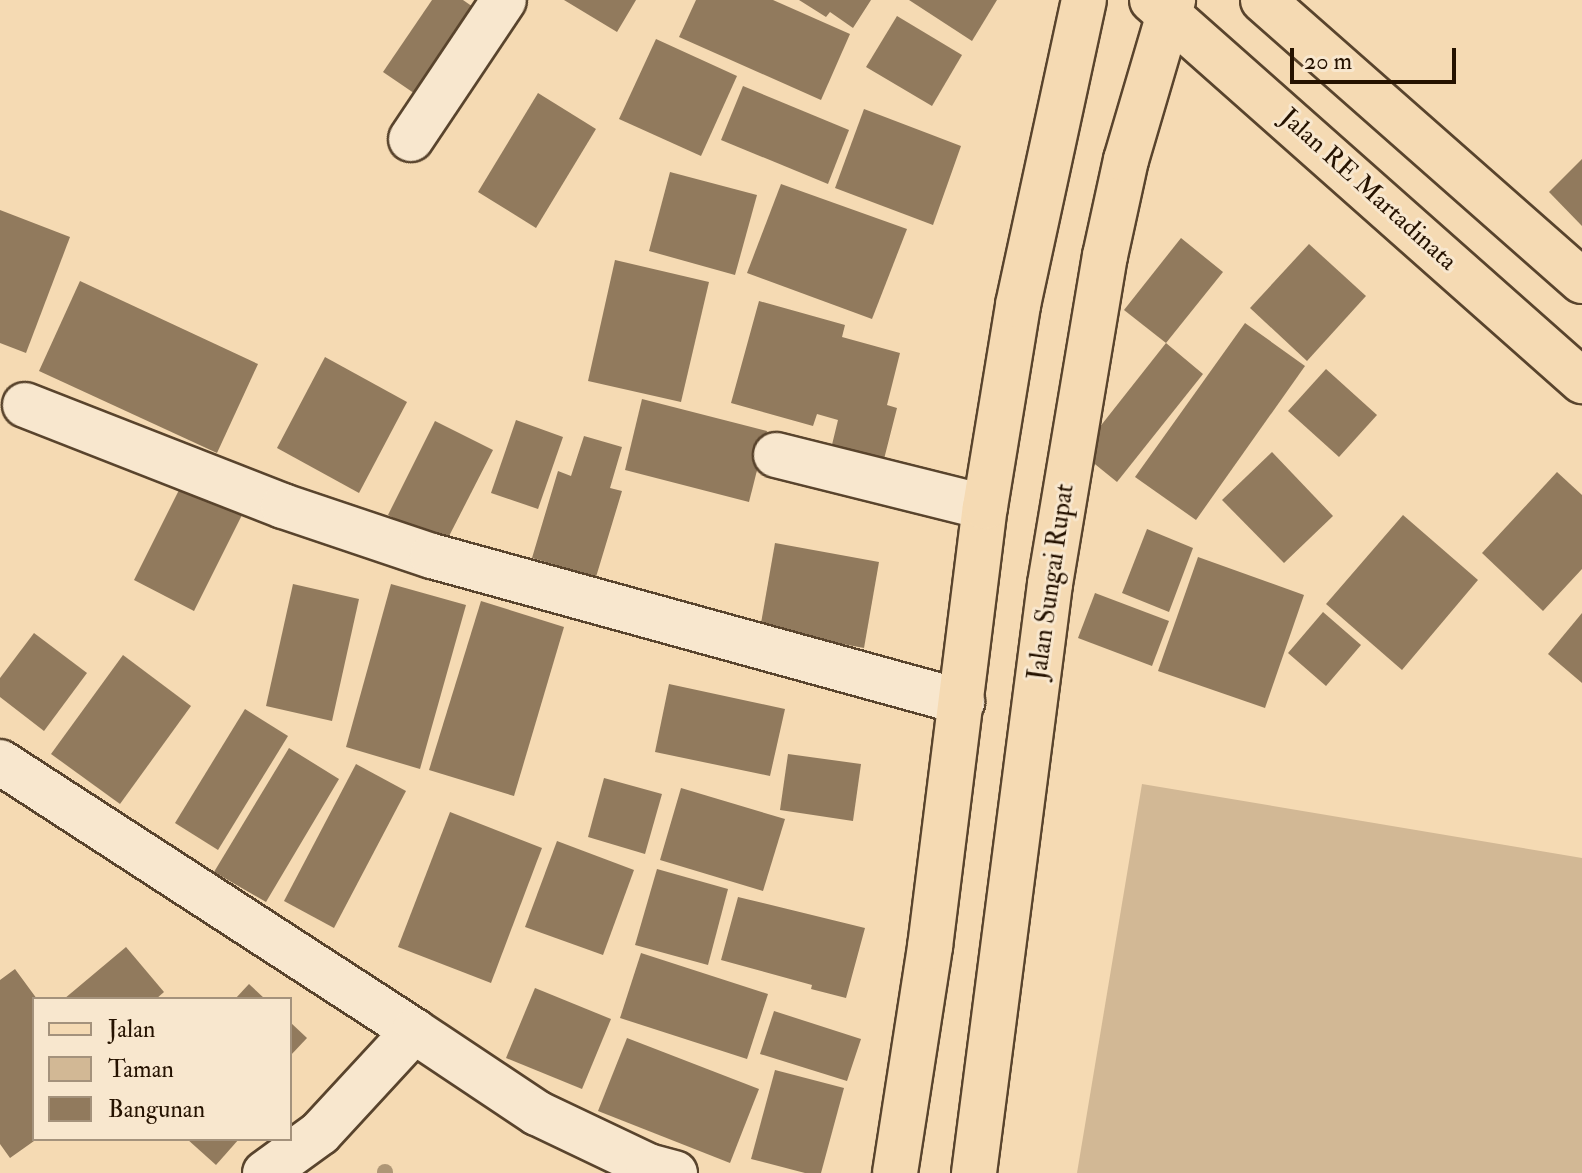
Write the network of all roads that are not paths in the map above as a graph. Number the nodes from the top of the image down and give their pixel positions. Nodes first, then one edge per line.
1 (504, 0) edge
2 (1084, 0) edge
3 (1263, 0) edge
4 (1165, 4) edge
5 (411, 139) dead end
6 (1582, 281) edge
7 (1582, 381) edge
8 (25, 405) dead end
9 (776, 455) dead end
10 (985, 507) junction
11 (962, 702) junction
12 (0, 762) edge
13 (414, 1031) junction
14 (265, 1173) edge
15 (675, 1173) edge
16 (895, 1173) edge
17 (974, 1173) edge

1 - 5 street
2 - 10 main road
3 - 6 main road
4 - 7 main road, Jalan RE Martadinata
4 - 17 main road, Jalan Sungai Rupat
8 - 11 street
9 - 10 street
10 - 11 main road
11 - 16 main road
12 - 13 street
13 - 14 street
13 - 15 street

